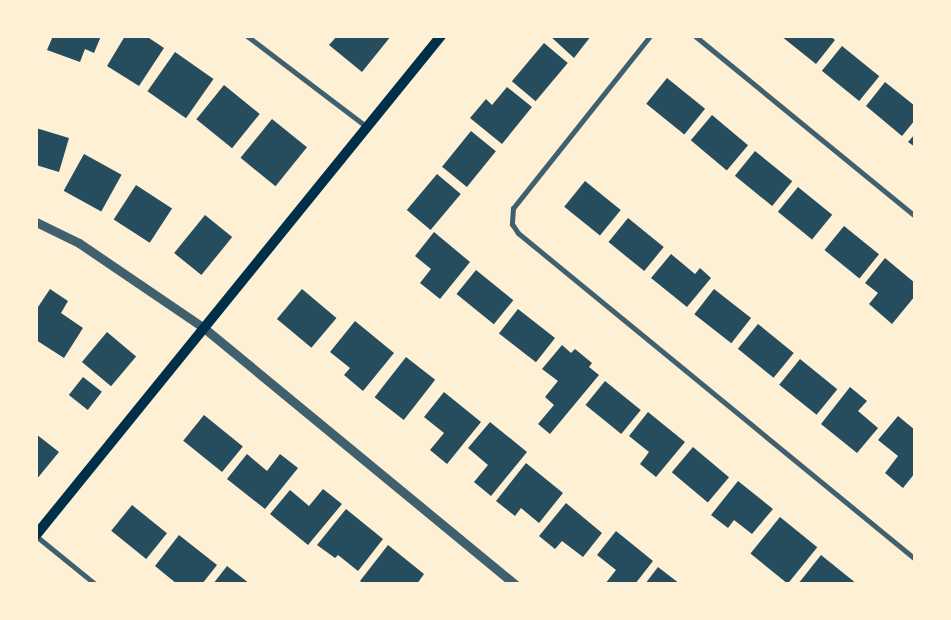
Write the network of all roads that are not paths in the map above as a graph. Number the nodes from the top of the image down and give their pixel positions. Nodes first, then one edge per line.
1 (247, 36) edge
2 (441, 36) edge
3 (650, 36) edge
4 (695, 36) edge
5 (367, 127) junction
6 (915, 216) edge
7 (36, 222) edge
8 (204, 328) junction
9 (36, 536) edge
10 (915, 560) edge
11 (95, 584) edge
12 (514, 584) edge

1 - 5 street
2 - 5 main road
3 - 10 street
4 - 6 street
5 - 8 main road
7 - 8 street
8 - 9 main road
8 - 12 street
9 - 11 street

